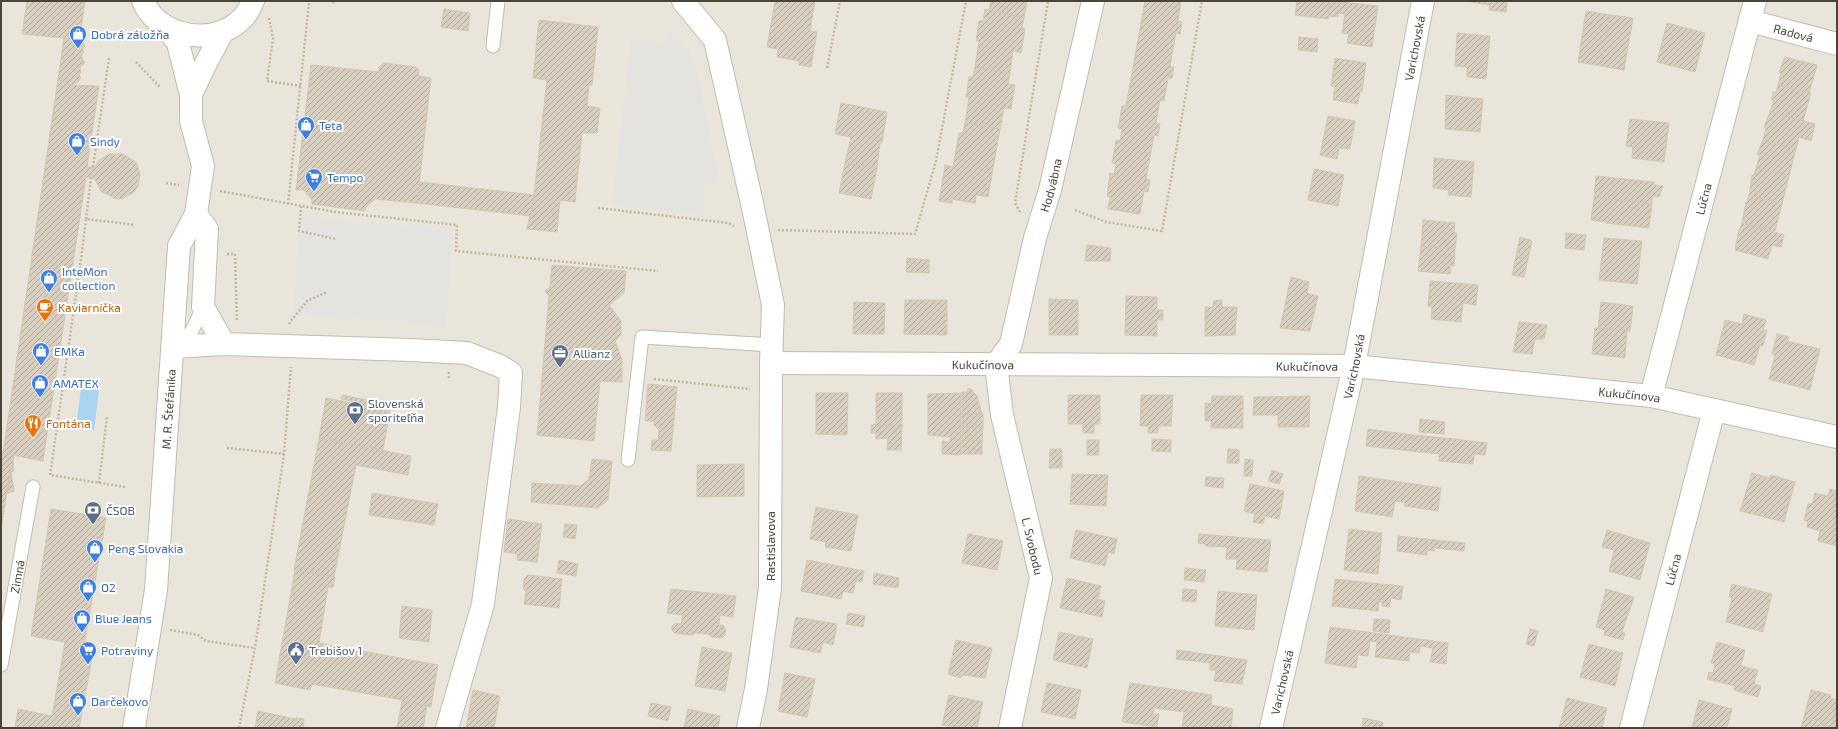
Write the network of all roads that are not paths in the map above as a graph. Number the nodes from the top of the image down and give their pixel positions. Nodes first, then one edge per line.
1 (143, 1) edge
2 (498, 1) edge
3 (683, 1) edge
4 (1093, 1) edge
5 (1423, 1) edge
6 (258, 7) edge
7 (1752, 11) edge
8 (166, 27) junction
9 (223, 31) junction
10 (1837, 44) edge
11 (493, 46) dead end
12 (191, 95) junction
13 (196, 214) junction
14 (203, 307) junction
15 (230, 345) junction
16 (174, 347) junction
17 (771, 354) junction
18 (996, 364) junction
19 (1354, 366) junction
20 (1651, 396) junction
21 (1714, 410) junction
22 (1837, 437) edge
23 (628, 460) dead end
24 (33, 487) dead end
25 (1, 665) edge
26 (134, 728) edge
27 (446, 728) edge
28 (748, 728) edge
29 (1010, 728) edge
30 (1271, 728) edge
31 (1631, 728) edge

1 - 8 street
2 - 11 lane
3 - 17 street, Rastislavova
4 - 18 street, Hodvábna
5 - 19 street, Varichovská
6 - 9 street
7 - 10 street, Radová
7 - 20 street, Lúčna
8 - 9 street
8 - 12 street
9 - 12 street
12 - 13 street, M. R. Štefánika
13 - 14 street
13 - 16 street, M. R. Štefánika
14 - 15 street
14 - 16 lane
15 - 16 street
15 - 27 street
16 - 26 street, M. R. Štefánika
17 - 18 street, Kukučínova
17 - 23 lane
17 - 28 street, Rastislavova
18 - 19 street, Kukučínova
18 - 29 street, L. Svobodu
19 - 20 street, Kukučínova
19 - 30 street, Varichovská
20 - 21 street, Kukučínova
21 - 22 street, Kukučínova
21 - 31 street, Lúčna
24 - 25 lane, Zimná

